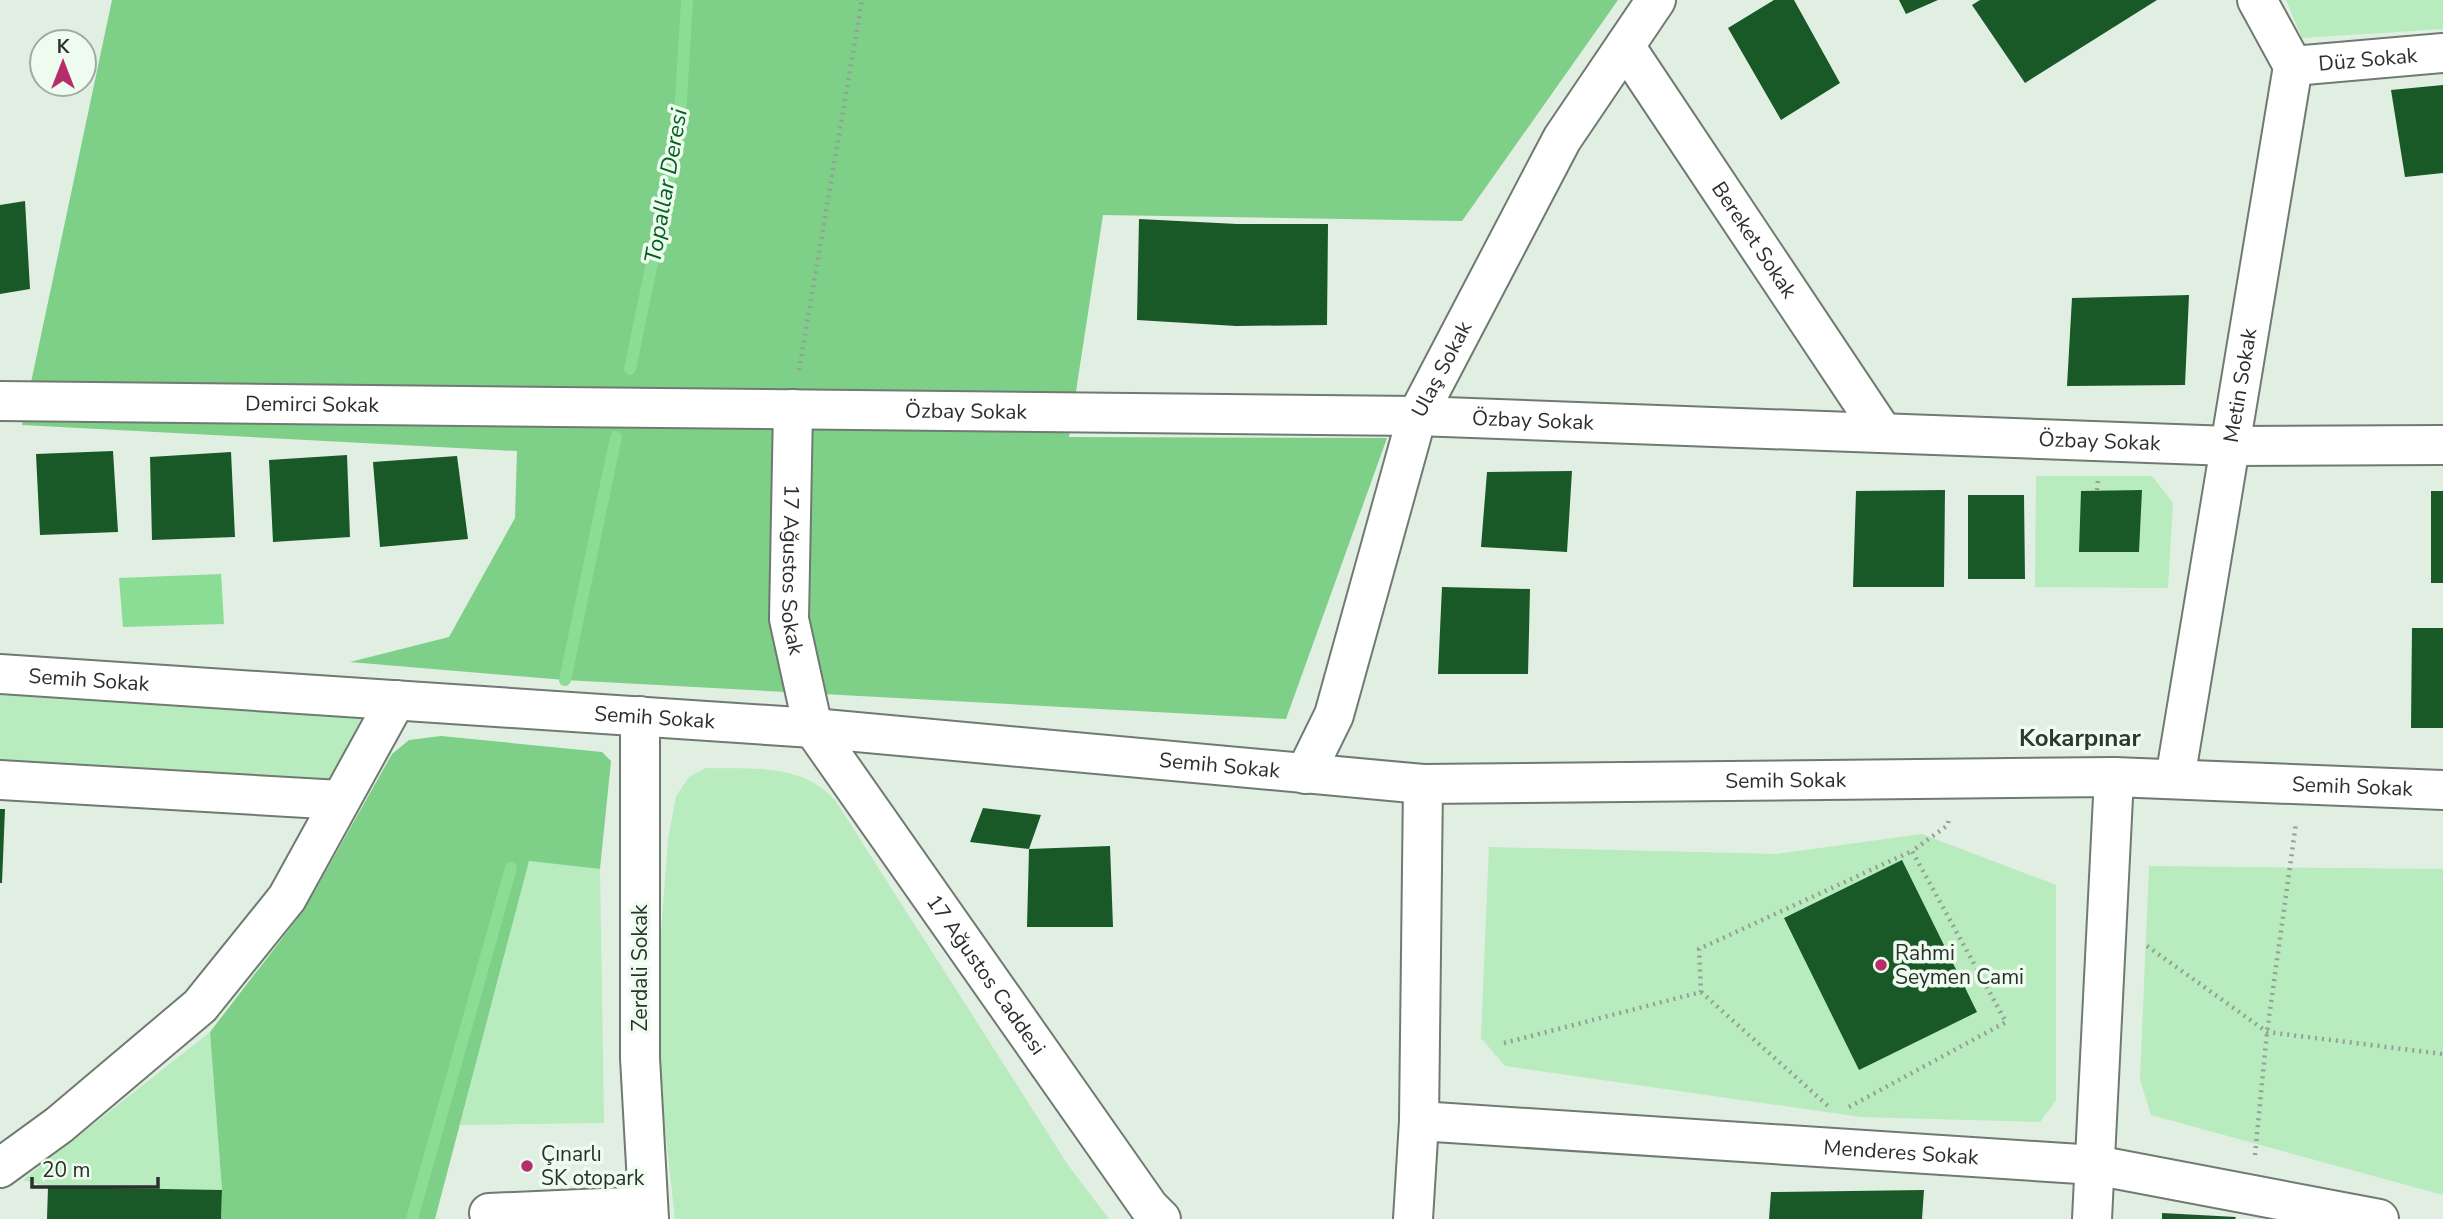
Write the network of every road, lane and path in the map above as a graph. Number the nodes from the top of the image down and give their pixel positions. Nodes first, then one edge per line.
1 (862, 0) edge
2 (1656, 0) edge
3 (2257, 0) edge
4 (1625, 46) junction
5 (2443, 53) edge
6 (2292, 65) junction
7 (0, 401) edge
8 (622, 407) joint
9 (793, 409) junction
10 (1417, 416) junction
11 (1883, 433) junction
12 (2443, 445) edge
13 (2230, 446) junction
14 (0, 674) edge
15 (396, 700) junction
16 (640, 716) junction
17 (813, 728) junction
18 (1305, 774) junction
19 (2114, 777) junction
20 (1952, 779) junction
21 (2175, 779) junction
22 (0, 780) edge
23 (1423, 784) junction
24 (2302, 784) junction
25 (2443, 790) edge
26 (340, 800) junction
27 (1912, 851) junction
28 (2107, 917) junction
29 (1701, 992) junction
30 (2267, 1032) junction
31 (1504, 1043) dead end
32 (2443, 1054) edge
33 (1849, 1107) dead end
34 (1837, 1114) dead end
35 (1419, 1121) junction
36 (2095, 1164) junction
37 (0, 1168) edge
38 (2251, 1195) junction
39 (648, 1212) edge
40 (489, 1213) dead end
41 (1161, 1219) edge
42 (1413, 1219) edge
43 (2092, 1219) edge
44 (2379, 1219) edge

1 - 9 path
2 - 4 street, Ulaş Sokak
3 - 6 street
4 - 10 street, Ulaş Sokak
4 - 11 street, Bereket Sokak
5 - 6 street, Düz Sokak
6 - 13 street, Metin Sokak
7 - 8 street, Demirci Sokak
8 - 9 street, Özbay Sokak
9 - 10 street, Özbay Sokak
9 - 17 street, 17 Ağustos Sokak
10 - 11 street, Özbay Sokak
10 - 18 street, Ulaş Sokak
11 - 13 street, Özbay Sokak
12 - 13 street, Özbay Sokak
13 - 21 street, Metin Sokak
14 - 15 street, Semih Sokak
15 - 16 street, Semih Sokak
15 - 26 street
16 - 17 street, Semih Sokak
16 - 39 street, Zerdali Sokak
17 - 18 street, Semih Sokak
17 - 41 street, 17 Ağustos Caddesi
18 - 23 street, Semih Sokak
19 - 20 street, Semih Sokak
19 - 21 street, Semih Sokak
19 - 28 street
20 - 23 street, Semih Sokak
20 - 27 path
21 - 24 street, Semih Sokak
22 - 26 street
23 - 35 street
24 - 25 street, Semih Sokak
24 - 30 path
26 - 37 street
27 - 29 path
27 - 33 path
28 - 30 path
28 - 36 street
29 - 31 path
29 - 34 path
30 - 32 path
30 - 38 path
35 - 36 street, Menderes Sokak
35 - 42 street
36 - 38 street, Menderes Sokak
36 - 43 street
38 - 44 street, Menderes Sokak
39 - 40 street

